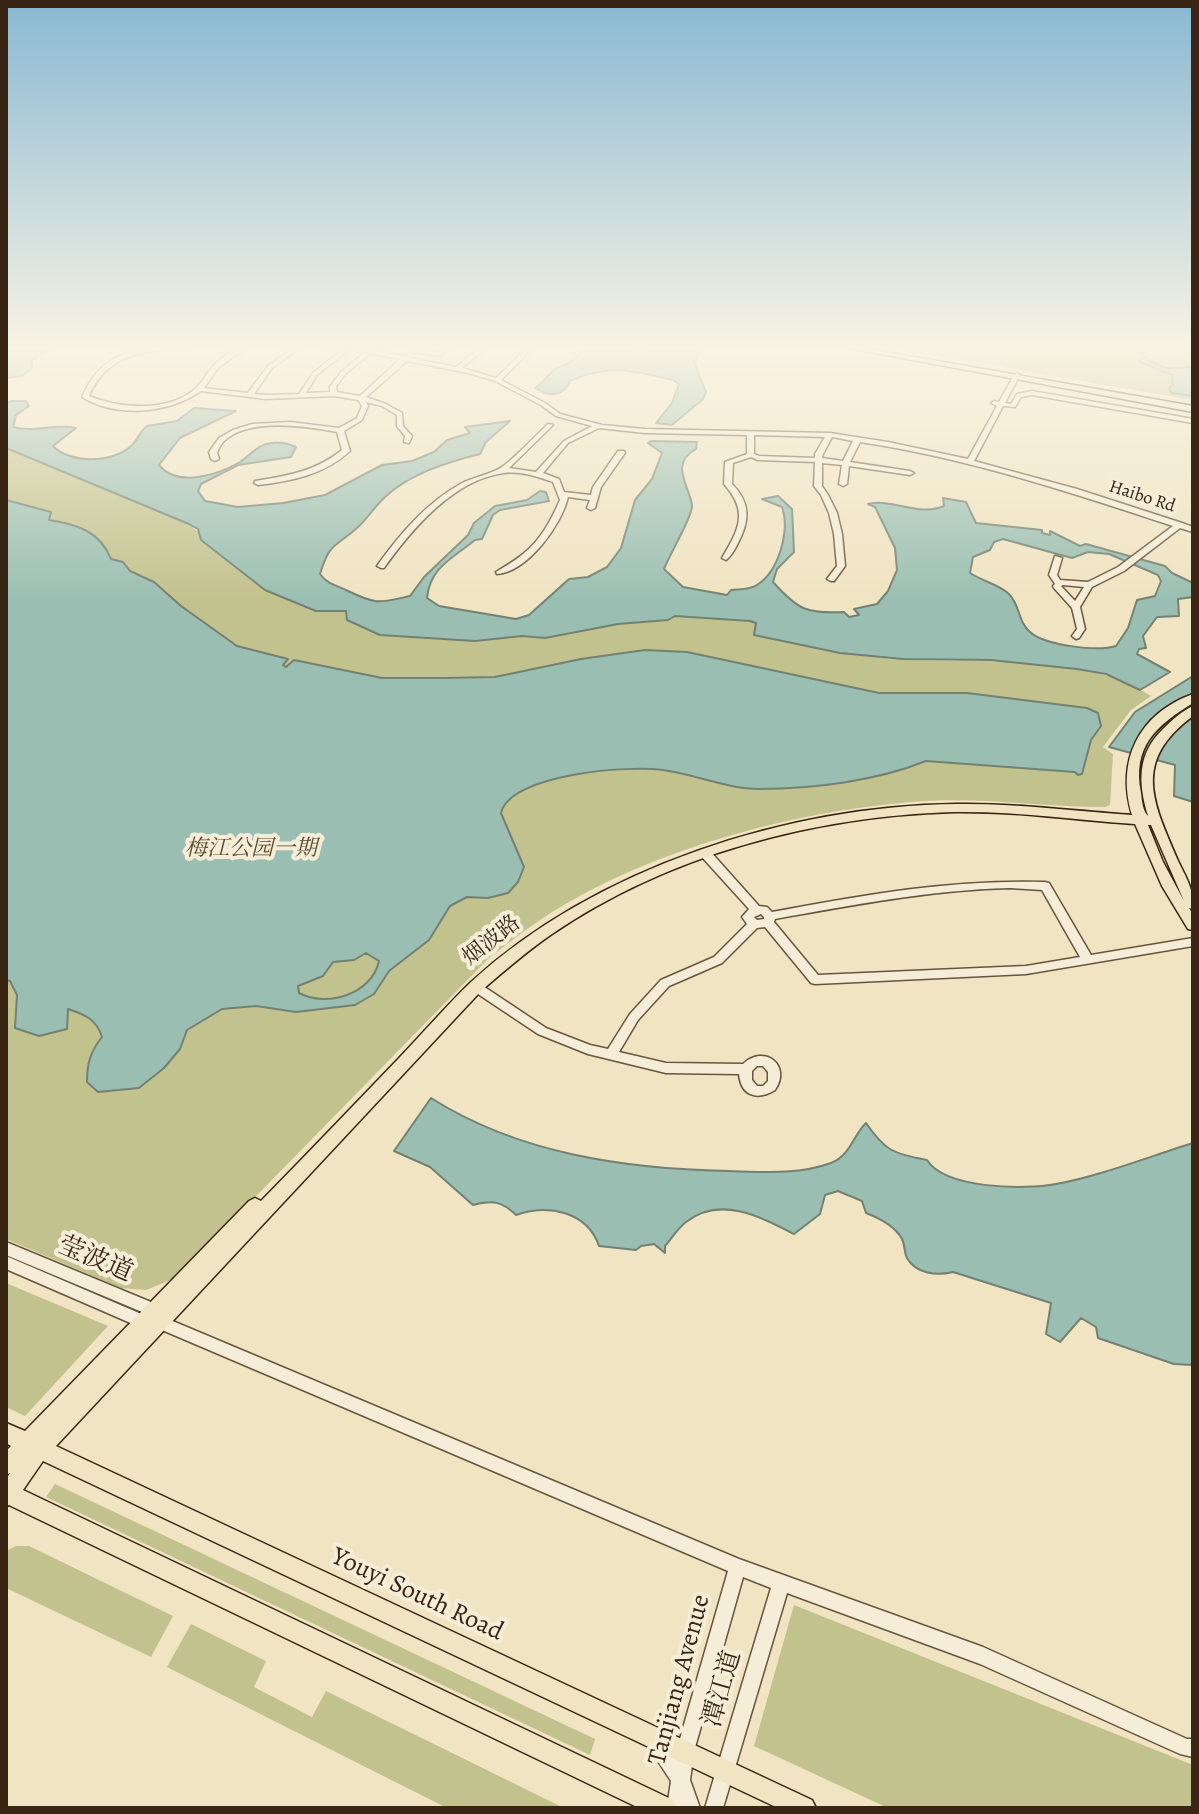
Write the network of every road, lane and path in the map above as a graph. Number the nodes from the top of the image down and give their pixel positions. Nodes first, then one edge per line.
1 (241, 430) edge
2 (340, 430) edge
3 (403, 430) edge
4 (545, 430) edge
5 (582, 430) edge
6 (593, 430) edge
7 (632, 430) edge
8 (984, 430) edge
9 (750, 432) junction
10 (830, 435) junction
11 (576, 436) junction
12 (857, 440) junction
13 (407, 442) dead end
14 (621, 453) dead end
15 (751, 455) junction
16 (215, 459) dead end
17 (819, 460) junction
18 (967, 462) junction
19 (846, 463) junction
20 (503, 470) junction
21 (910, 473) dead end
22 (538, 474) junction
23 (258, 483) dead end
24 (843, 484) dead end
25 (593, 498) junction
26 (564, 500) junction
27 (591, 508) dead end
28 (1179, 525) junction
29 (1193, 530) edge
30 (726, 558) dead end
31 (1058, 558) dead end
32 (381, 566) dead end
33 (500, 572) dead end
34 (831, 579) dead end
35 (1059, 584) junction
36 (1089, 585) junction
37 (1076, 607) junction
38 (1076, 636) dead end
39 (1193, 698) edge
40 (1193, 710) edge
41 (1140, 759) junction
42 (1146, 817) junction
43 (705, 853) junction
44 (1193, 904) edge
45 (756, 910) junction
46 (769, 919) junction
47 (754, 924) junction
48 (1193, 925) edge
49 (1193, 942) edge
50 (1088, 960) junction
51 (476, 987) junction
52 (611, 1054) junction
53 (744, 1069) dead end
54 (6, 1248) edge
55 (6, 1262) edge
56 (156, 1319) junction
57 (24, 1442) edge
58 (6, 1465) edge
59 (7, 1495) edge
60 (738, 1567) junction
61 (781, 1584) junction
62 (645, 1733) junction
63 (1193, 1748) edge
64 (685, 1751) junction
65 (726, 1771) junction
66 (679, 1777) junction
67 (628, 1790) junction
68 (645, 1808) edge
69 (665, 1808) edge
70 (676, 1808) edge
71 (691, 1808) edge
72 (714, 1808) edge
73 (804, 1808) edge

1 - 16 street
2 - 23 street
3 - 13 street
4 - 20 street
5 - 11 street
6 - 11 street
7 - 9 street, Haibo Rd
8 - 18 street
9 - 10 street, Haibo Rd
9 - 15 street
10 - 12 street, Haibo Rd
10 - 17 street
11 - 22 street
12 - 18 street, Haibo Rd
12 - 19 street
14 - 25 street
15 - 17 street
15 - 30 street
17 - 19 street
17 - 34 street
18 - 28 street, Haibo Rd
19 - 21 street
19 - 24 street
20 - 22 street
20 - 32 street
22 - 26 street
25 - 26 street
25 - 27 street
26 - 33 street
28 - 29 street, Haibo Rd
28 - 36 street
31 - 35 street
35 - 36 street
35 - 37 street
36 - 37 street
37 - 38 street
39 - 41 main road
40 - 41 main road
41 - 42 main road
42 - 43 main road, 烟波路
42 - 44 main road
42 - 48 main road
42 - 56 main road, 烟波路
43 - 45 street
43 - 51 main road, 烟波路
45 - 46 street
45 - 47 street
46 - 47 street
46 - 50 street
46 - 50 street
47 - 52 street
49 - 50 street
51 - 52 street
51 - 56 main road, 烟波路
52 - 53 street
54 - 56 street, 莹波道
55 - 56 street, 莹波道
56 - 57 main road, 烟波路
56 - 60 street
57 - 58 main road
57 - 59 main road
57 - 62 main road, Youyi South Road
59 - 67 main road
60 - 61 street
60 - 64 street, Tanjiang Avenue
61 - 63 street
61 - 65 street, 潭江道
62 - 64 main road, Youyi South Road
62 - 66 street
64 - 65 main road, Youyi South Road
64 - 66 street, Tanjiang Avenue
65 - 72 street, 潭江道
65 - 73 main road, Youyi South Road
66 - 70 street, Tanjiang Avenue
66 - 71 street
67 - 68 main road
67 - 69 main road

